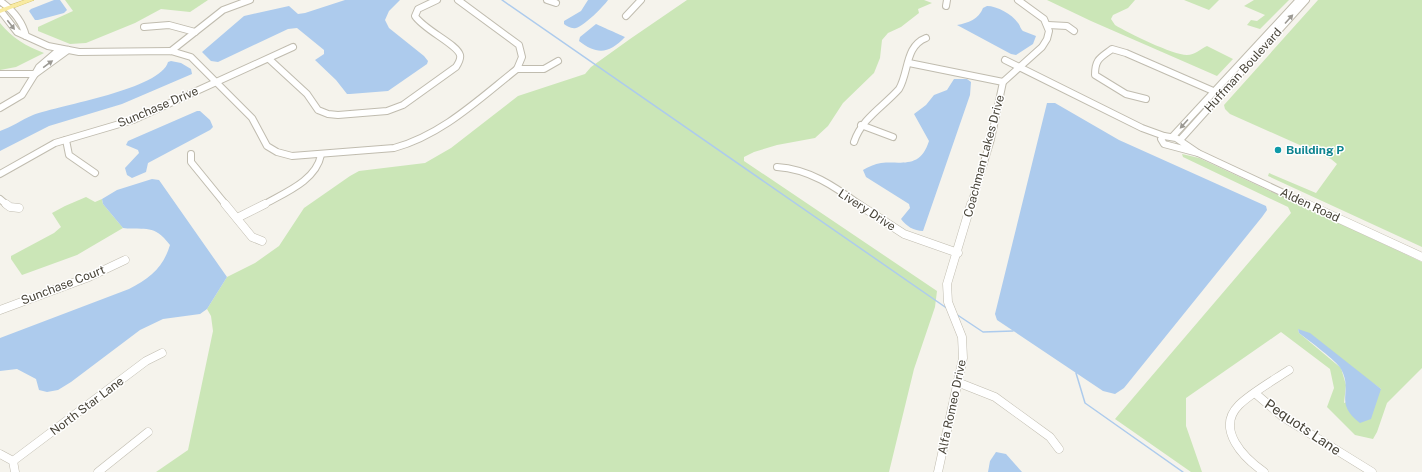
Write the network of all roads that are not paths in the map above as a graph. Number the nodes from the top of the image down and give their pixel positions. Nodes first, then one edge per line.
1 (16, 0) edge
2 (30, 0) edge
3 (250, 0) edge
4 (437, 0) edge
5 (458, 0) edge
6 (547, 0) edge
7 (641, 0) edge
8 (1018, 0) edge
9 (1299, 0) edge
10 (1306, 0) edge
11 (556, 2) dead end
12 (3, 4) edge
13 (0, 10) edge
14 (626, 16) dead end
15 (1048, 25) junction
16 (144, 27) dead end
17 (1074, 31) dead end
18 (195, 32) junction
19 (26, 36) junction
20 (926, 38) dead end
21 (293, 47) dead end
22 (60, 49) junction
23 (68, 50) junction
24 (171, 51) junction
25 (269, 58) junction
26 (558, 60) dead end
27 (1005, 60) dead end
28 (909, 63) junction
29 (1019, 68) junction
30 (516, 69) junction
31 (0, 74) edge
32 (35, 74) junction
33 (217, 81) junction
34 (1003, 82) junction
35 (1217, 92) junction
36 (1146, 99) dead end
37 (0, 108) edge
38 (861, 125) junction
39 (1173, 136) junction
40 (893, 137) dead end
41 (1163, 139) junction
42 (66, 140) junction
43 (854, 142) dead end
44 (1179, 143) junction
45 (191, 154) dead end
46 (321, 155) junction
47 (777, 167) dead end
48 (95, 173) dead end
49 (0, 174) edge
50 (0, 199) edge
51 (19, 208) dead end
52 (237, 218) junction
53 (262, 241) dead end
54 (958, 253) junction
55 (1422, 257) edge
56 (125, 260) dead end
57 (0, 310) edge
58 (963, 342) joint
59 (162, 353) dead end
60 (1289, 370) dead end
61 (958, 382) junction
62 (1256, 394) junction
63 (148, 432) dead end
64 (1059, 449) dead end
65 (0, 454) edge
66 (13, 461) junction
67 (15, 472) edge
68 (98, 472) edge
69 (938, 472) edge
70 (1264, 472) edge
71 (1372, 472) edge

1 - 12 main road
2 - 12 main road
3 - 18 street
4 - 25 street
5 - 30 street
6 - 11 street
7 - 14 street
8 - 15 street
9 - 35 street, Huffman Boulevard
35 -> 10 street, Huffman Boulevard
12 - 13 main road
12 - 19 street
13 -> 19 street
15 - 17 street
15 - 29 street, Coachman Lakes Drive
16 - 18 street
18 - 24 street
19 - 22 street
20 - 28 street
21 - 25 street, Sunchase Drive
22 - 23 street
22 - 32 street
23 - 24 street
32 -> 23 street
24 - 33 street
25 - 33 street, Sunchase Drive
26 - 30 street
27 - 29 street
28 - 34 street
28 - 38 street
29 - 34 street, Coachman Lakes Drive
29 - 41 street
30 - 46 street
31 - 32 street
32 - 37 street
33 - 42 street, Sunchase Drive
33 - 46 street
34 - 54 street, Coachman Lakes Drive
35 - 36 street
35 -> 39 street, Huffman Boulevard
35 - 44 street, Huffman Boulevard
38 - 40 street
38 - 43 street
39 - 41 street
39 - 44 street
41 - 44 street
42 - 48 street
42 - 49 street, Sunchase Drive
44 - 55 street, Alden Road
45 - 52 street
46 - 52 street
47 - 54 street, Livery Drive
50 - 51 street
52 - 53 street
54 - 58 street, Coachman Lakes Drive
56 - 57 street, Sunchase Court
58 - 61 street, Alfa Romeo Drive
59 - 66 street, North Star Lane
60 - 62 street
61 - 64 street
61 - 69 street, Alfa Romeo Drive
62 - 70 street
62 - 71 street, Pequots Lane
63 - 68 street
65 - 66 street
66 - 67 street

